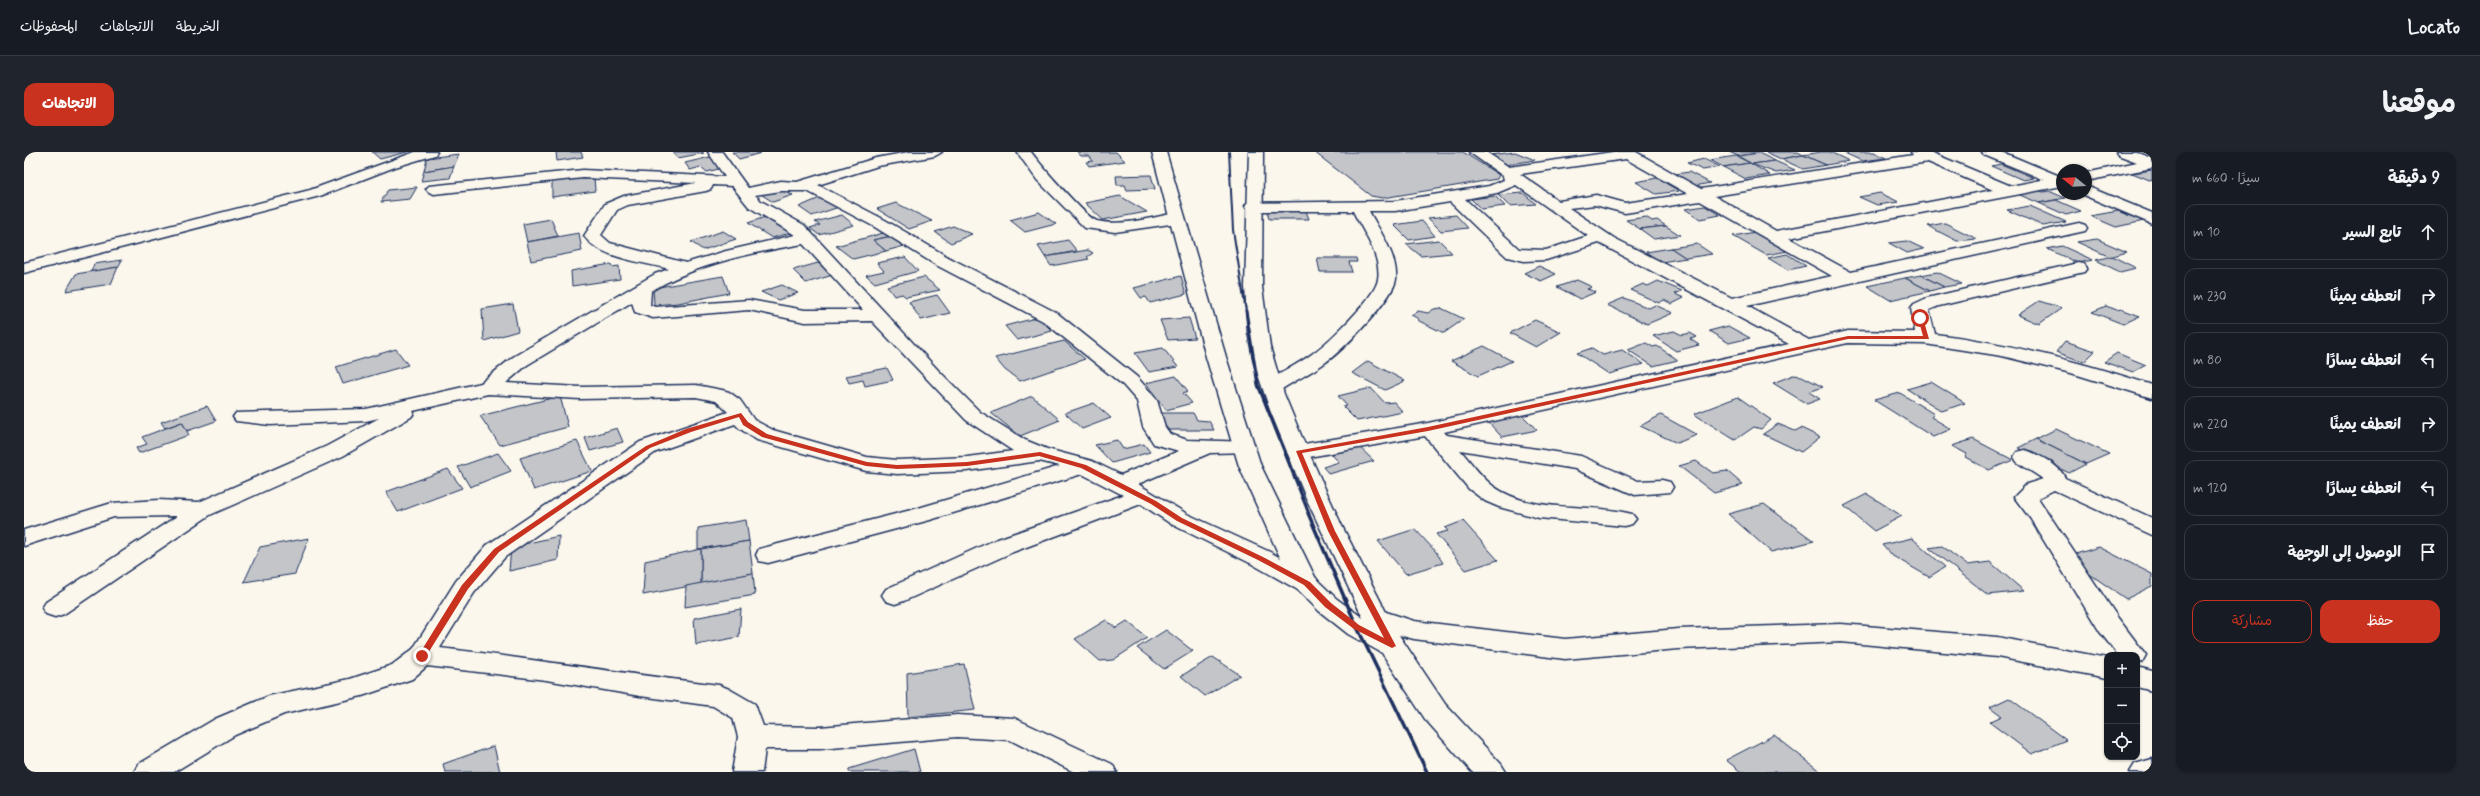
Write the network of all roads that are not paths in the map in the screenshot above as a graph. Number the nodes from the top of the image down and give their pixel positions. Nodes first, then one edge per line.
1 (430, 152) edge
2 (715, 152) edge
3 (935, 152) edge
4 (1024, 152) edge
5 (1160, 152) edge
6 (1256, 152) edge
7 (1476, 152) edge
8 (1647, 152) edge
9 (1989, 152) edge
10 (2005, 152) edge
11 (2123, 152) edge
12 (1628, 154) edge
13 (1924, 155) edge
14 (2152, 164) edge
15 (1508, 173) junction
16 (2092, 176) edge
17 (2056, 177) edge
18 (2056, 178) edge
19 (2056, 181) edge
20 (802, 185) junction
21 (2092, 186) edge
22 (739, 187) junction
23 (434, 190) dead end
24 (2009, 191) junction
25 (2092, 193) edge
26 (1701, 195) junction
27 (1453, 196) junction
28 (1253, 206) junction
29 (1359, 206) junction
30 (1555, 206) junction
31 (2152, 211) edge
32 (1177, 218) junction
33 (2152, 218) edge
34 (2079, 228) dead end
35 (1774, 236) junction
36 (1600, 237) junction
37 (806, 238) junction
38 (24, 268) edge
39 (685, 268) junction
40 (2078, 268) dead end
41 (1846, 277) junction
42 (642, 289) junction
43 (1730, 304) junction
44 (877, 315) junction
45 (1927, 338) junction
46 (1806, 346) junction
47 (1272, 387) junction
48 (488, 388) junction
49 (2152, 392) edge
50 (418, 404) junction
51 (741, 415) junction
52 (243, 417) dead end
53 (1434, 435) junction
54 (1206, 447) junction
55 (1244, 447) junction
56 (1298, 452) junction
57 (1040, 454) junction
58 (2025, 456) dead end
59 (1084, 466) junction
60 (2055, 482) junction
61 (1120, 484) junction
62 (1662, 487) dead end
63 (1142, 496) junction
64 (202, 510) junction
65 (1624, 519) dead end
66 (2152, 527) edge
67 (24, 538) edge
68 (768, 555) dead end
69 (1307, 584) junction
70 (895, 595) dead end
71 (55, 608) dead end
72 (1378, 619) junction
73 (1392, 646) junction
74 (422, 656) junction
75 (2104, 667) edge
76 (2144, 671) edge
77 (752, 737) junction
78 (2152, 771) edge
79 (149, 772) edge
80 (747, 772) edge
81 (1102, 772) edge
82 (1491, 772) edge
83 (2145, 772) edge

1 - 38 street
2 - 22 street
3 - 20 street
4 - 32 street
5 - 32 street
6 - 28 street
7 - 15 street
8 - 12 street
9 - 18 street
10 - 17 street
11 - 14 street
12 - 15 street
12 - 26 street
13 - 24 street
13 - 26 street
14 - 16 street
15 - 27 street
15 - 30 street
19 - 24 street
20 - 22 street
20 - 54 street
21 - 31 street
22 - 23 street
22 - 37 street
22 - 39 street
24 - 35 street
25 - 33 street
26 - 30 street
26 - 35 street
27 - 29 street
27 - 36 street
28 - 29 street
28 - 47 street
29 - 47 street
30 - 36 street
32 - 55 street
34 - 41 street
35 - 41 street
36 - 43 street
37 - 39 street
37 - 44 street
39 - 42 street
40 - 45 street
41 - 43 street
42 - 44 street
42 - 48 street
43 - 46 street
44 - 57 street
45 - 46 street
45 - 49 street
46 - 53 street
47 - 56 street
48 - 50 street
48 - 51 street
50 - 52 street
50 - 64 street
51 - 57 street
51 - 74 street
53 - 56 street
53 - 62 street
53 - 65 street
54 - 55 street
54 - 61 street
55 - 69 street
56 - 72 street
57 - 59 street
58 - 60 street
59 - 61 street
59 - 68 street
60 - 66 street
60 - 76 street
61 - 63 street
63 - 69 street
63 - 70 street
64 - 67 street
64 - 71 street
69 - 73 street
72 - 73 street
72 - 75 street
73 - 82 street
74 - 77 street
74 - 79 street
77 - 80 street
77 - 81 street
78 - 83 street

